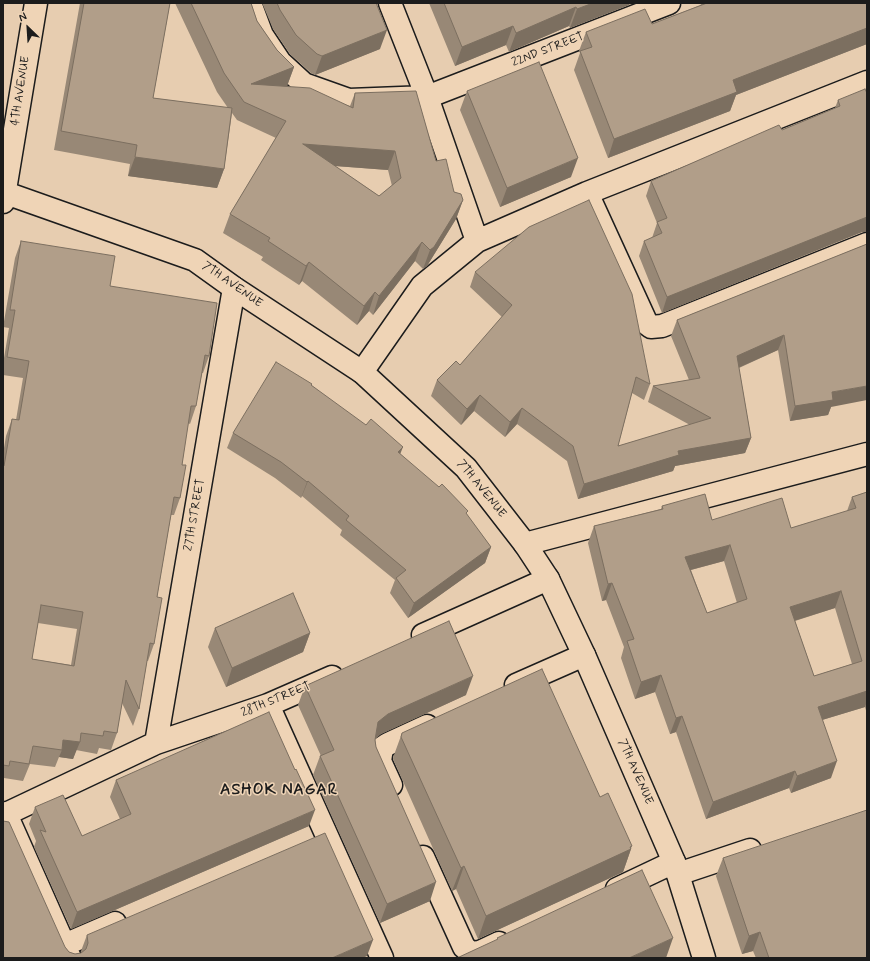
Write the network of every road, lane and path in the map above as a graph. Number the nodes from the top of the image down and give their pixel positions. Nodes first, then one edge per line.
1 (36, 3) edge
2 (250, 3) edge
3 (390, 3) edge
4 (668, 3) edge
5 (867, 82) edge
6 (427, 97) junction
7 (587, 193) junction
8 (4, 195) edge
9 (477, 241) junction
10 (867, 244) edge
11 (234, 288) junction
12 (362, 372) junction
13 (867, 454) edge
14 (525, 544) junction
15 (548, 579) junction
16 (404, 644) edge
17 (584, 655) junction
18 (347, 670) edge
19 (500, 693) edge
20 (268, 705) junction
21 (444, 718) edge
22 (156, 743) junction
23 (400, 804) edge
24 (5, 813) edge
25 (416, 840) edge
26 (768, 844) edge
27 (676, 868) junction
28 (599, 897) edge
29 (137, 914) edge
30 (515, 936) edge
31 (67, 951) edge
32 (382, 958) edge
33 (704, 958) edge

1 - 8 street, 4TH AVENUE
2 - 6 street, 22ND STREET
3 - 6 street
4 - 6 street, 22ND STREET
5 - 7 street
6 - 9 street
7 - 9 street
7 - 10 street
8 - 11 street, 7TH AVENUE
9 - 12 street
11 - 12 street, 7TH AVENUE
11 - 22 street, 27TH STREET
12 - 14 street, 7TH AVENUE
13 - 14 street
14 - 15 street, 7TH AVENUE
15 - 16 street
15 - 17 street, 7TH AVENUE
17 - 19 street
17 - 27 street, 7TH AVENUE
18 - 20 street, 28TH STREET
20 - 22 street, 28TH STREET
20 - 32 street
21 - 23 street
22 - 24 street, 28TH STREET
24 - 31 street
25 - 30 street
26 - 27 street
27 - 28 street
27 - 33 street, 7TH AVENUE
29 - 31 street

